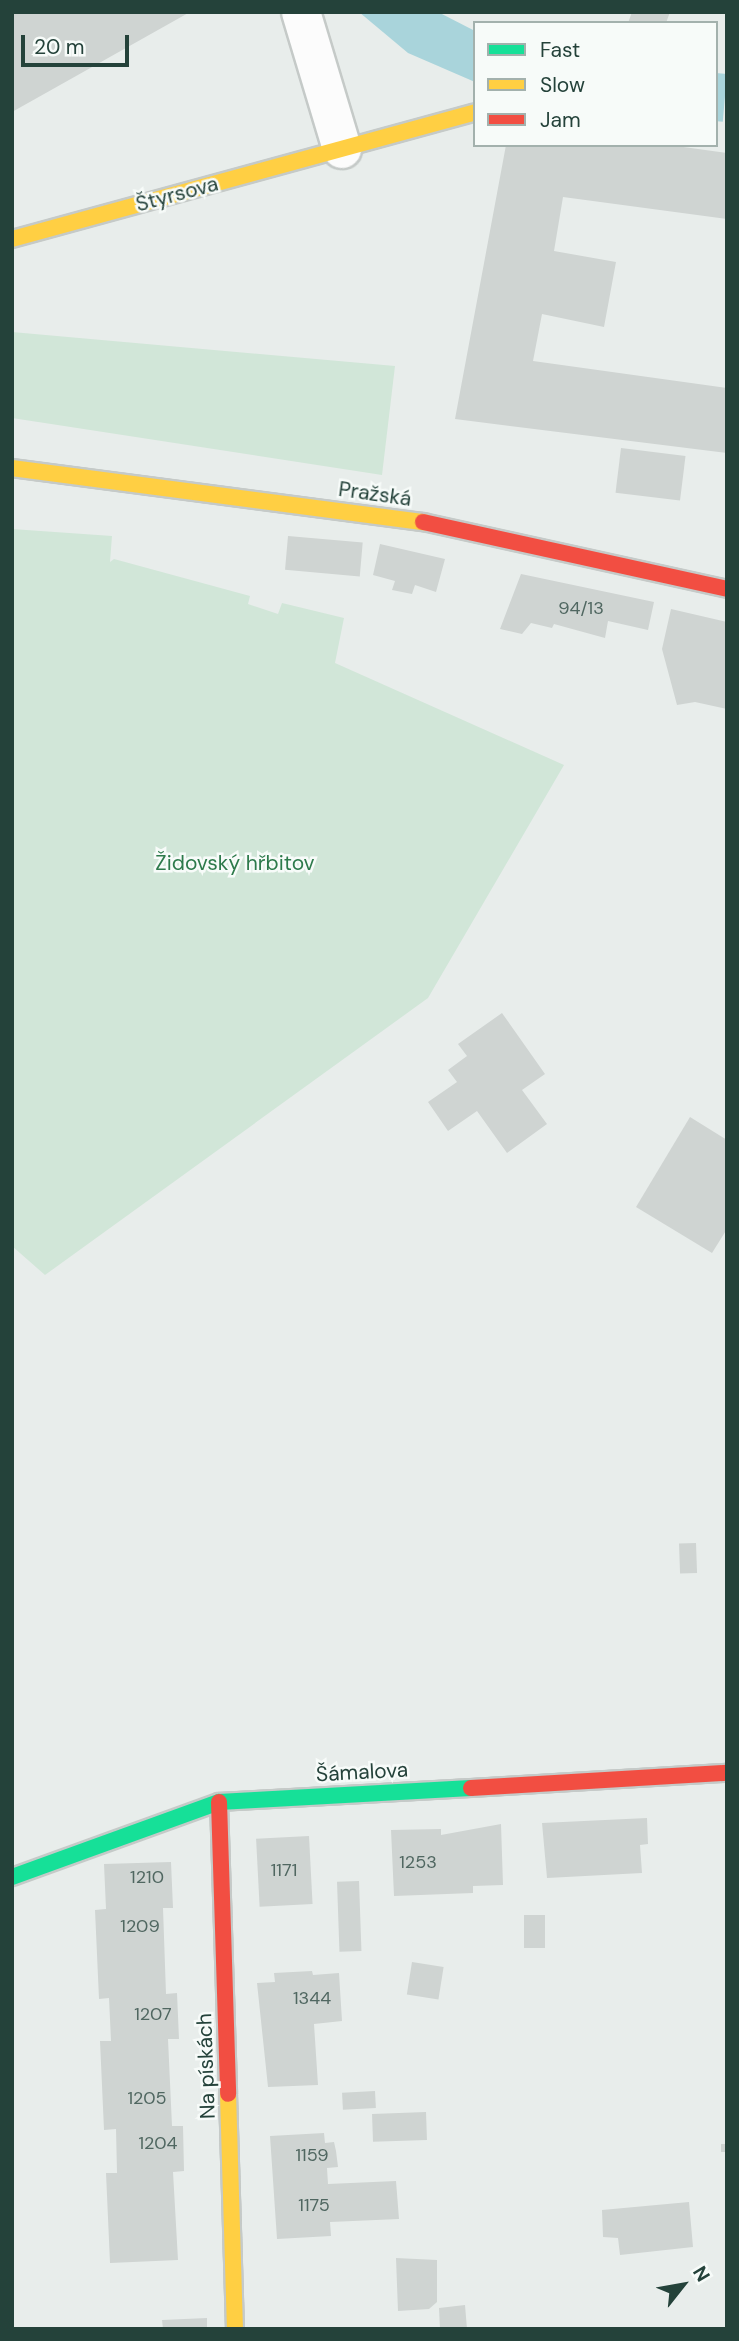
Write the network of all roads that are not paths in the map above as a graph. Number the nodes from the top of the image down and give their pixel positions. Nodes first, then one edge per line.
1 (301, 12) edge
2 (473, 113) edge
3 (342, 149) junction
4 (12, 239) edge
5 (12, 468) edge
6 (727, 589) edge
7 (727, 1773) edge
8 (219, 1802) junction
9 (12, 1877) edge
10 (235, 2329) edge

1 - 3 street
2 - 3 street, Štyrsova
3 - 4 street, Štyrsova
5 - 6 street, Pražská
7 - 8 street, Šámalova
8 - 9 street, Šámalova
8 - 10 street, Na pískách

